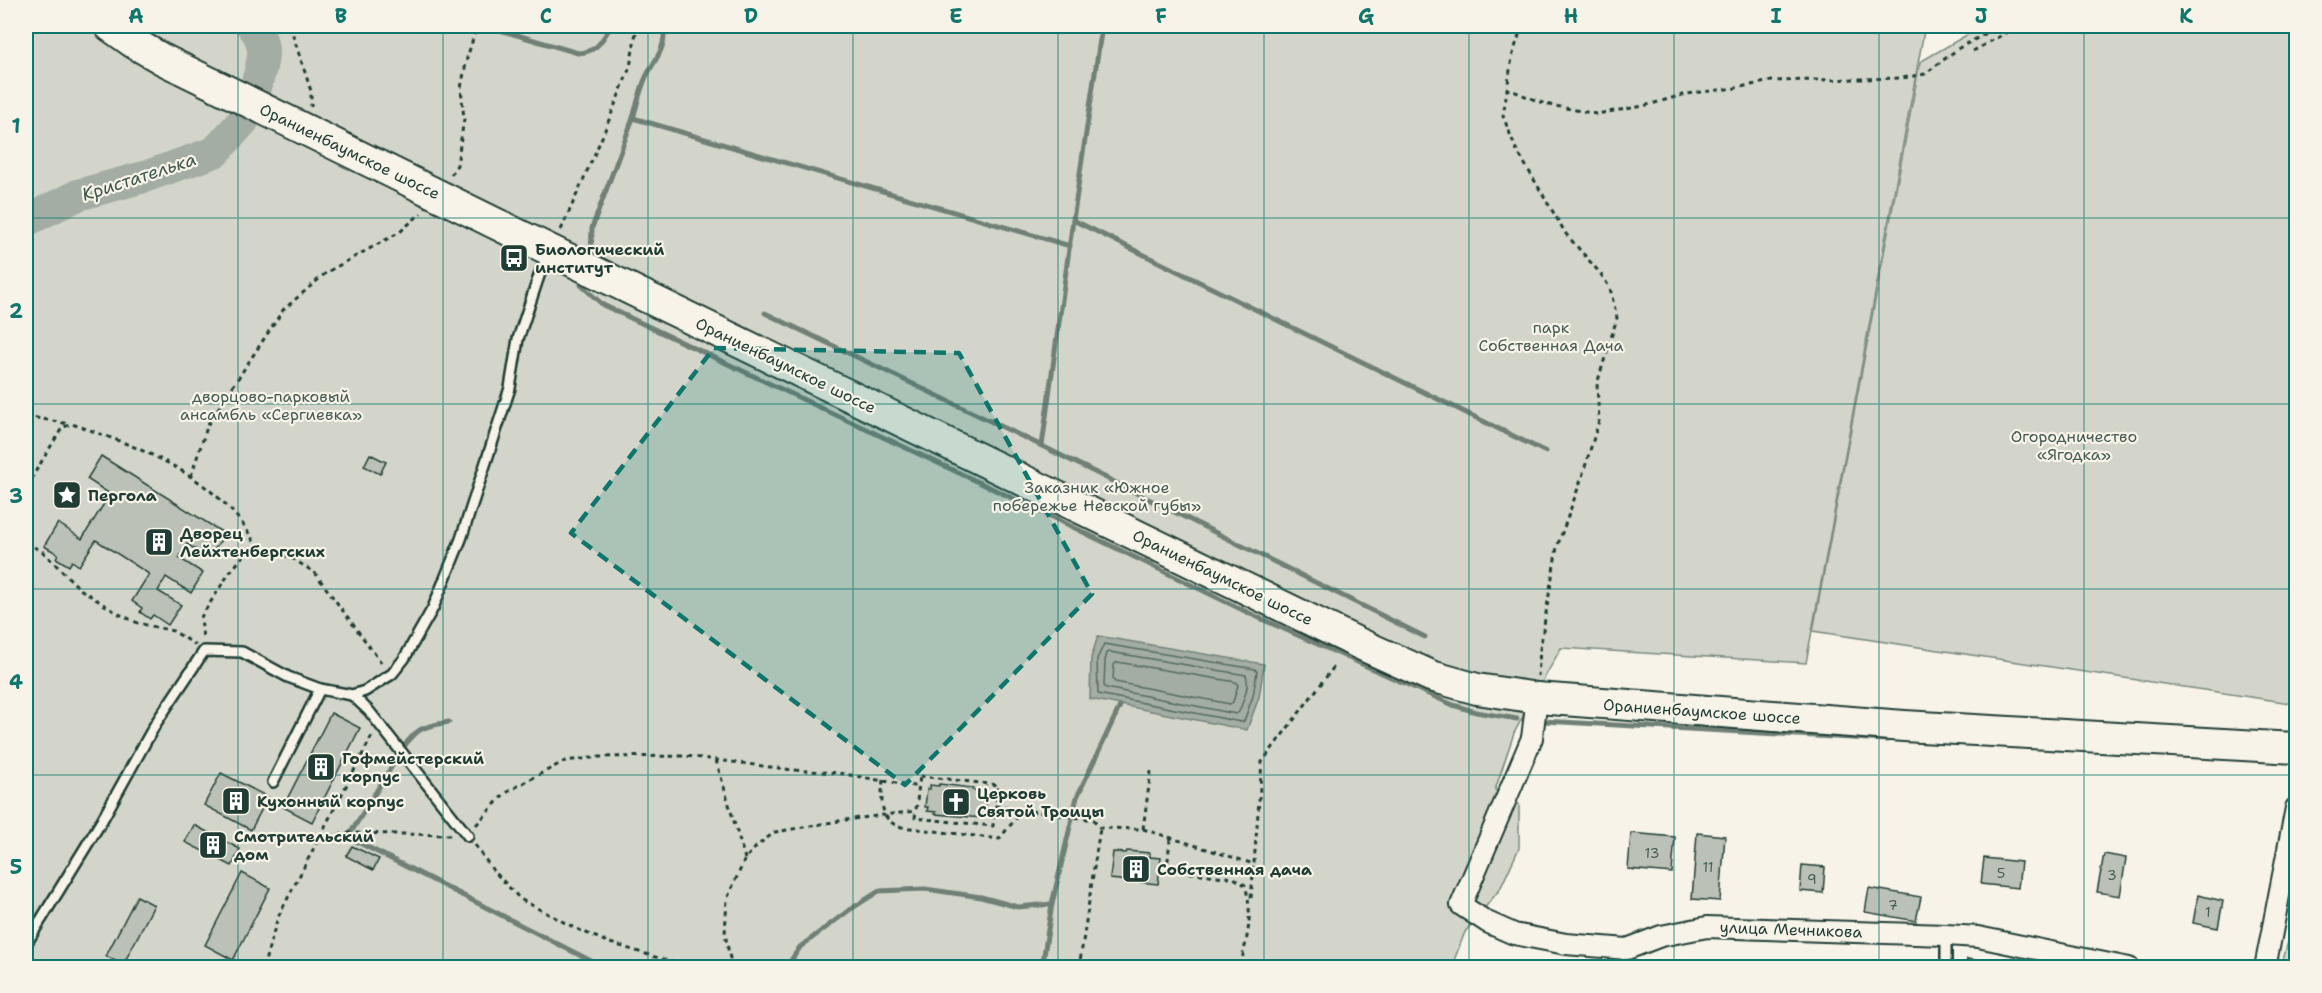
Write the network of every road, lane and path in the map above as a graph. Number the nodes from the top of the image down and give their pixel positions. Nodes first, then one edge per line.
1 (110, 26) edge
2 (290, 26) edge
3 (477, 26) edge
4 (637, 26) edge
5 (1522, 26) edge
6 (2000, 26) edge
7 (2018, 26) edge
8 (1973, 51) dead end
9 (1506, 88) junction
10 (311, 117) dead end
11 (440, 195) junction
12 (551, 250) junction
13 (26, 416) edge
14 (71, 424) junction
15 (191, 476) junction
16 (26, 487) edge
17 (26, 543) edge
18 (257, 548) junction
19 (204, 651) junction
20 (1336, 664) dead end
21 (389, 675) junction
22 (320, 689) junction
23 (352, 695) junction
24 (1537, 698) junction
25 (378, 723) junction
26 (2296, 748) edge
27 (716, 760) junction
28 (1151, 771) dead end
29 (883, 780) junction
30 (273, 782) dead end
31 (919, 787) junction
32 (995, 806) junction
33 (2296, 808) edge
34 (1023, 810) junction
35 (916, 811) junction
36 (885, 815) junction
37 (1100, 828) junction
38 (1143, 829) junction
39 (468, 836) junction
40 (320, 837) junction
41 (1170, 839) junction
42 (745, 859) junction
43 (1254, 864) junction
44 (1250, 903) junction
45 (1946, 934) junction
46 (26, 944) edge
47 (263, 968) edge
48 (691, 968) edge
49 (732, 968) edge
50 (1080, 968) edge
51 (1240, 968) edge
52 (1946, 968) edge
53 (2129, 968) edge
54 (2265, 968) edge

1 - 11 main road, Ораниенбаумское шоссе
2 - 10 path
3 - 11 path
4 - 12 path
5 - 9 path
6 - 9 path
7 - 8 path
9 - 24 path
11 - 12 main road, Ораниенбаумское шоссе
11 - 15 path
12 - 21 lane
12 - 24 main road, Ораниенбаумское шоссе
13 - 14 path
14 - 15 path
14 - 16 path
15 - 18 path
17 - 19 path
18 - 19 path
18 - 21 path
19 - 22 lane
19 - 46 lane
20 - 43 path
21 - 23 lane
22 - 23 lane
22 - 30 lane
23 - 25 lane
24 - 26 main road, Ораниенбаумское шоссе
24 - 45 street, улица Мечникова
25 - 39 lane
25 - 40 path
27 - 29 path
27 - 39 path
27 - 42 path
28 - 38 path
29 - 31 path
29 - 36 path
31 - 32 path
31 - 35 path
32 - 34 path
32 - 35 path
33 - 54 street
34 - 36 path
34 - 37 path
35 - 36 path
36 - 42 path
37 - 38 path
37 - 50 path
38 - 41 path
39 - 40 path
39 - 48 path
40 - 47 path
41 - 43 path
41 - 44 path
42 - 49 path
43 - 44 path
44 - 51 path
45 - 52 lane
45 - 53 street, улица Мечникова

